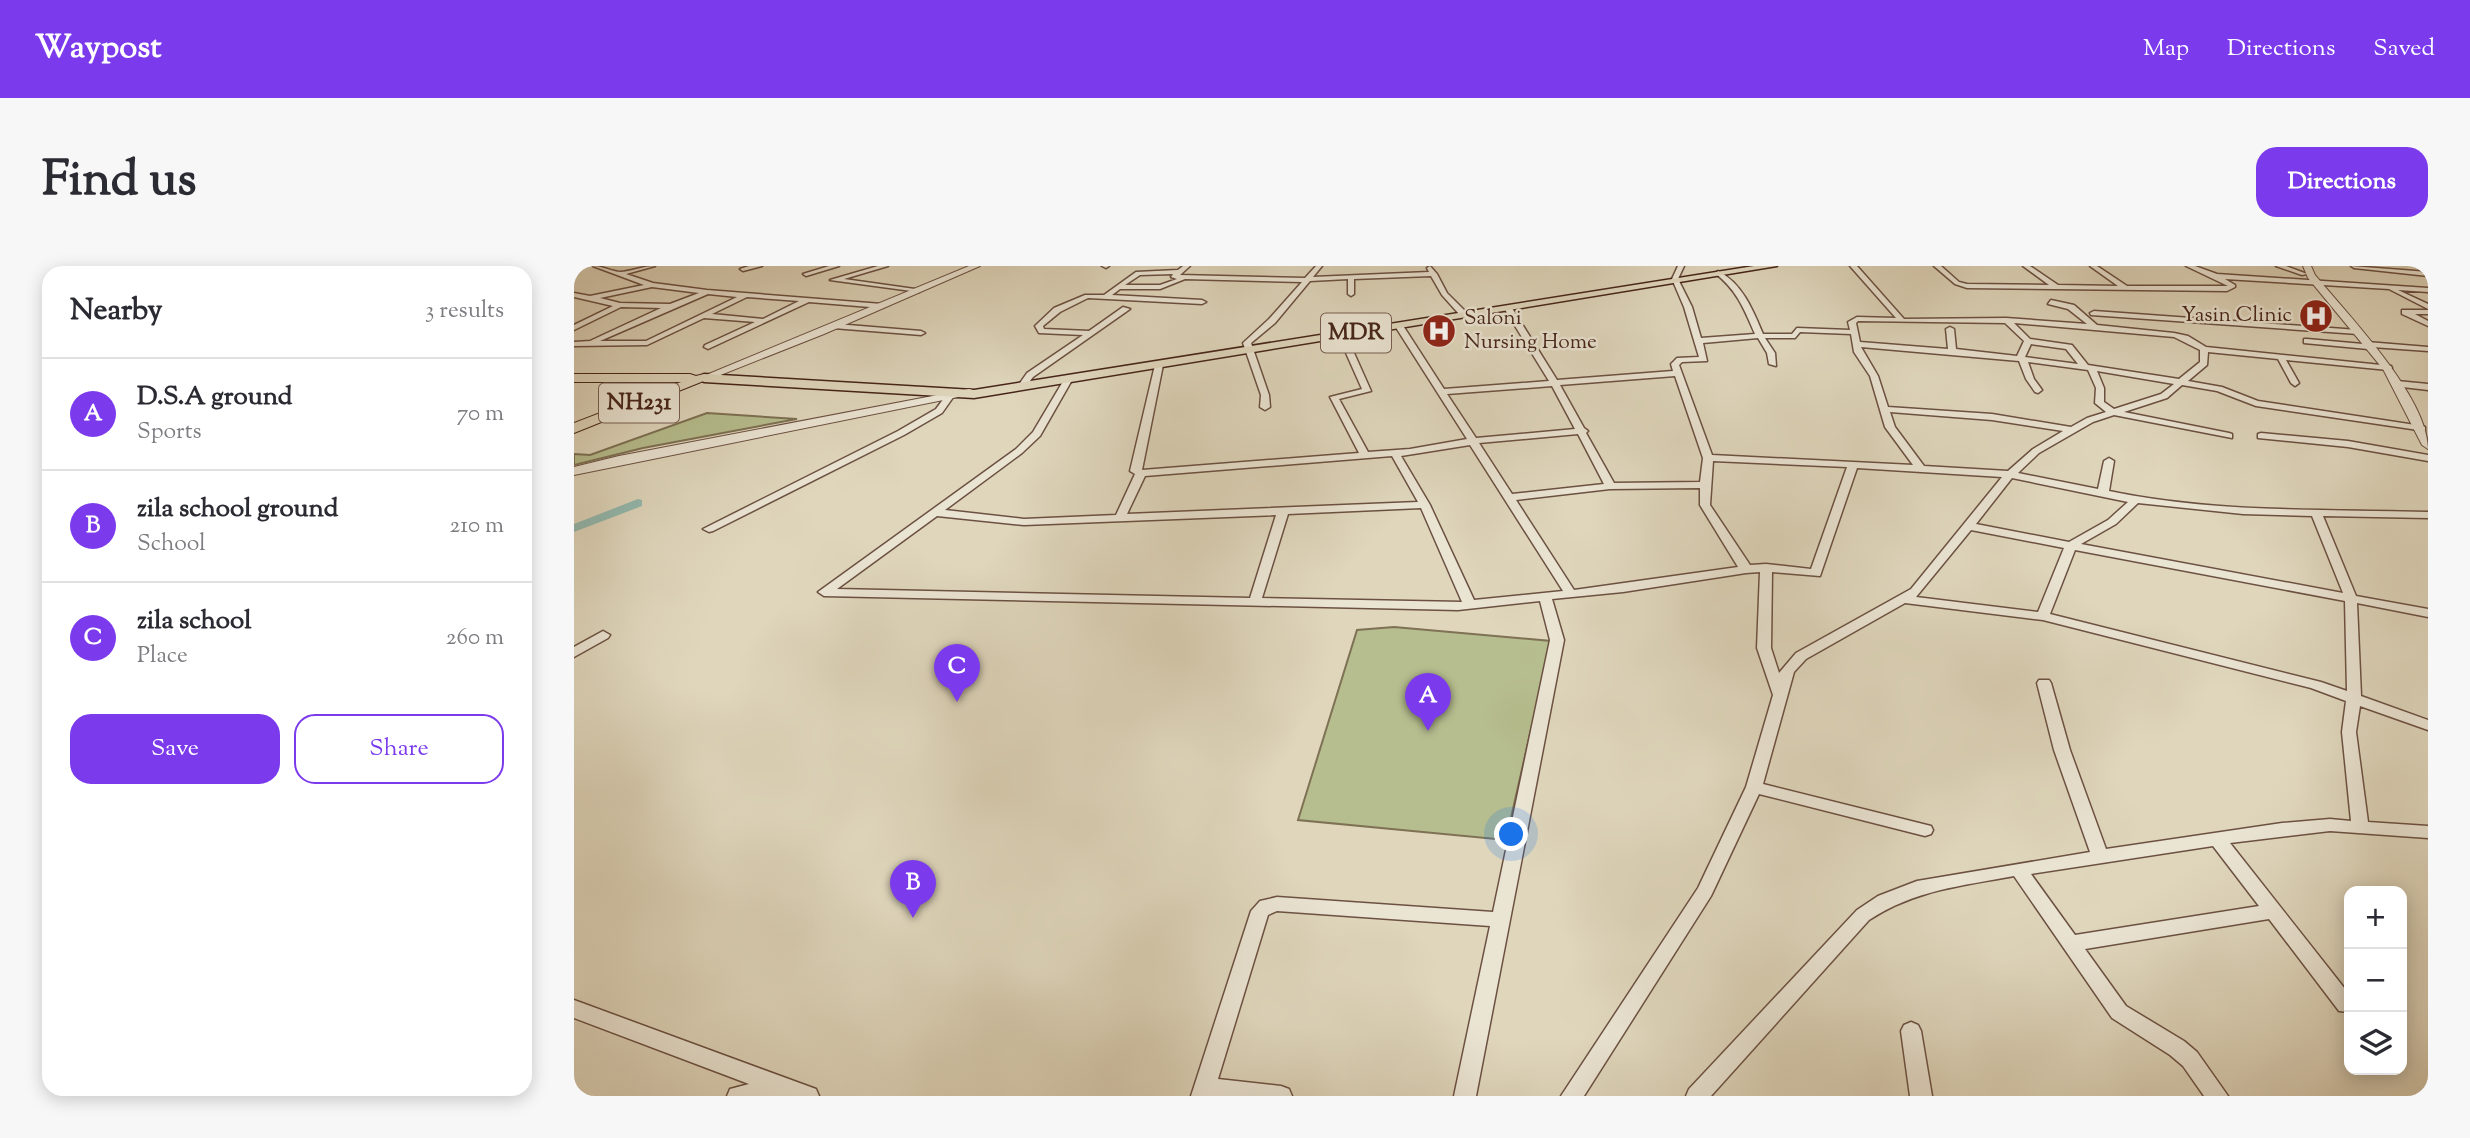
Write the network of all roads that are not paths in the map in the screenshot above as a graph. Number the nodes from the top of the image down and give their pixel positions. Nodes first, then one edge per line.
1 (596, 266) edge
2 (652, 266) edge
3 (759, 266) edge
4 (836, 266) edge
5 (885, 266) edge
6 (976, 266) edge
7 (1187, 266) edge
8 (1218, 266) edge
9 (1319, 266) edge
10 (1681, 266) edge
11 (1756, 266) edge
12 (1772, 266) edge
13 (1853, 266) edge
14 (1937, 266) edge
15 (2026, 266) edge
16 (2093, 266) edge
17 (2189, 266) edge
18 (2279, 266) edge
19 (2354, 266) edge
20 (743, 270) dead end
21 (621, 273) junction
22 (1247, 273) dead end
23 (806, 274) dead end
24 (1720, 274) junction
25 (2311, 274) edge
26 (2428, 274) edge
27 (1181, 275) junction
28 (2216, 276) junction
29 (1206, 279) junction
30 (1241, 279) junction
31 (1351, 279) junction
32 (1307, 280) junction
33 (1675, 280) junction
34 (652, 285) junction
35 (2055, 286) junction
36 (1116, 287) junction
37 (2384, 287) junction
38 (2125, 288) junction
39 (919, 290) junction
40 (2428, 290) edge
41 (707, 292) junction
42 (1351, 294) dead end
43 (574, 295) edge
44 (745, 295) junction
45 (1105, 296) junction
46 (585, 300) junction
47 (807, 300) junction
48 (574, 302) edge
49 (1202, 302) dead end
50 (2051, 302) dead end
51 (620, 305) junction
52 (671, 306) junction
53 (881, 306) junction
54 (1508, 308) junction
55 (1126, 309) dead end
56 (1928, 309) dead end
57 (2428, 310) edge
58 (1462, 312) junction
59 (2094, 313) dead end
60 (702, 316) junction
61 (1939, 319) junction
62 (762, 320) junction
63 (2006, 320) junction
64 (2179, 320) junction
65 (1902, 321) junction
66 (574, 322) edge
67 (586, 322) junction
68 (2428, 324) edge
69 (836, 326) junction
70 (1399, 326) junction
71 (2094, 326) junction
72 (574, 328) edge
73 (1950, 328) dead end
74 (1854, 332) junction
75 (2358, 332) junction
76 (920, 333) dead end
77 (1090, 333) junction
78 (1342, 335) junction
79 (1760, 336) junction
80 (2185, 338) junction
81 (1698, 341) junction
82 (2307, 341) dead end
83 (2027, 343) junction
84 (574, 344) edge
85 (588, 344) junction
86 (1856, 344) junction
87 (2367, 346) junction
88 (708, 347) dead end
89 (1248, 348) junction
90 (2204, 349) junction
91 (2428, 349) edge
92 (1952, 351) junction
93 (2280, 356) junction
94 (2022, 358) junction
95 (1773, 364) dead end
96 (1159, 365) junction
97 (2088, 368) junction
98 (2388, 368) junction
99 (1679, 373) junction
100 (574, 377) edge
101 (704, 378) junction
102 (1068, 380) junction
103 (2183, 382) junction
104 (1024, 383) junction
105 (1555, 383) junction
106 (2295, 383) dead end
107 (2397, 384) junction
108 (2428, 387) edge
109 (983, 389) junction
110 (2038, 390) dead end
111 (1440, 392) junction
112 (950, 395) junction
113 (1265, 407) dead end
114 (1885, 409) junction
115 (2112, 412) junction
116 (574, 428) edge
117 (2074, 429) junction
118 (2422, 429) junction
119 (1583, 431) junction
120 (2229, 436) dead end
121 (2261, 436) dead end
122 (1475, 442) junction
123 (2428, 445) edge
124 (1395, 453) junction
125 (1365, 456) junction
126 (1708, 458) junction
127 (2428, 458) edge
128 (2109, 461) dead end
129 (1853, 465) junction
130 (1922, 470) junction
131 (574, 471) edge
132 (1141, 473) junction
133 (2010, 474) junction
134 (1705, 485) junction
135 (1610, 486) junction
136 (2103, 493) junction
137 (1510, 497) junction
138 (2136, 500) junction
139 (1425, 505) junction
140 (1283, 511) junction
141 (934, 513) junction
142 (2316, 513) junction
143 (2428, 515) edge
144 (1121, 518) junction
145 (1968, 526) junction
146 (709, 529) dead end
147 (2071, 545) junction
148 (1766, 568) junction
149 (1746, 569) junction
150 (1571, 593) junction
151 (1545, 596) junction
152 (1904, 598) junction
153 (2351, 598) junction
154 (1255, 601) junction
155 (1469, 605) junction
156 (2428, 613) edge
157 (2043, 616) junction
158 (603, 635) dead end
159 (574, 653) edge
160 (2044, 683) dead end
161 (1780, 695) junction
162 (2354, 696) junction
163 (2428, 725) edge
164 (1754, 787) junction
165 (2360, 827) junction
166 (1924, 830) dead end
167 (2428, 832) edge
168 (2217, 839) junction
169 (2100, 857) junction
170 (2018, 869) junction
171 (2273, 911) junction
172 (1500, 920) junction
173 (2072, 943) junction
174 (2344, 1002) edge
175 (574, 1009) edge
176 (1911, 1031) dead end
177 (788, 1087) junction
178 (1203, 1092) edge
179 (738, 1096) edge
180 (808, 1096) edge
181 (1281, 1096) edge
182 (1465, 1096) edge
183 (1572, 1096) edge
184 (1697, 1096) edge
185 (1922, 1096) edge
186 (2217, 1096) edge

1 - 21 street
2 - 21 street
3 - 20 street
4 - 23 street
5 - 39 street
6 - 39 street
7 - 27 street
8 - 29 street
9 - 32 street
10 - 33 street
11 - 24 main road, MDR
12 - 24 main road, MDR
13 - 65 street
14 - 35 street
15 - 35 street
16 - 38 street
17 - 28 street
18 - 25 street
19 - 26 street
21 - 34 street
22 - 30 street
24 - 33 main road, MDR
24 - 79 street
25 - 28 street
25 - 37 street
25 - 75 street
27 - 29 street
27 - 36 street
27 - 36 street
28 - 38 street
29 - 30 street
30 - 32 street
31 - 32 street
31 - 42 street
31 - 58 street
32 - 89 street
33 - 54 main road, MDR
33 - 58 main road, MDR
33 - 81 street
34 - 41 street
34 - 46 street
35 - 38 street
36 - 45 street
37 - 40 street
37 - 57 street
39 - 53 street
41 - 44 street
41 - 52 street
43 - 46 street
44 - 47 street
44 - 60 street
45 - 49 street
45 - 77 street
46 - 48 street
46 - 51 street
47 - 53 street
47 - 62 street
50 - 71 street
51 - 52 street
51 - 67 street
52 - 85 street
53 - 69 street
54 - 70 main road, MDR
54 - 105 street
55 - 77 street
56 - 61 street
57 - 68 street
58 - 89 main road, MDR
59 - 64 street
60 - 62 street
60 - 85 street
61 - 63 street
61 - 65 street
62 - 88 street
63 - 71 street
63 - 83 street
64 - 75 street
64 - 80 street
65 - 74 street
66 - 67 street
67 - 72 street
69 - 76 street
69 - 101 street
70 - 78 main road, MDR
70 - 111 street
71 - 80 street
73 - 92 street
74 - 79 street
74 - 86 street
75 - 87 street
77 - 104 street
78 - 89 main road, MDR
78 - 125 street
79 - 81 street
79 - 95 street
80 - 90 street
81 - 99 street
82 - 87 street
83 - 94 street
83 - 97 street
84 - 85 street
86 - 92 street
86 - 114 street
87 - 91 street
87 - 98 street
89 - 96 main road, MDR
89 - 104 main road, MDR
89 - 113 street
90 - 93 street
90 - 103 street
92 - 94 street
93 - 98 street
93 - 106 street
94 - 97 street
94 - 110 street
96 - 102 main road, MDR
96 - 132 street
97 - 103 street
97 - 115 street
98 - 107 street
99 - 105 street
99 - 126 street
100 - 101 highway, NH231
101 - 112 main road, MDR
101 - 116 highway, NH231
102 - 112 main road, MDR
102 - 141 street
103 - 115 street
103 - 118 street
104 - 109 main road, MDR
105 - 111 street
105 - 119 street
107 - 108 street
107 - 118 street
109 - 112 street
109 - 112 main road, MDR
111 - 122 street
112 - 131 street
112 - 146 street
114 - 117 street
114 - 130 street
115 - 117 street
115 - 120 street
117 - 133 street
118 - 123 street
119 - 122 street
119 - 135 street
121 - 127 street
122 - 124 street
122 - 137 street
124 - 125 street
124 - 139 street
125 - 132 street
126 - 129 street
126 - 134 street
128 - 136 street
129 - 130 street
129 - 148 street
130 - 133 street
132 - 144 street
133 - 136 street
133 - 145 street
134 - 135 street
134 - 149 street
135 - 137 street
136 - 138 street
137 - 150 street
138 - 142 street
138 - 147 street
139 - 140 street
139 - 155 street
140 - 144 street
140 - 154 street
141 - 144 street
141 - 154 street
142 - 143 street
142 - 153 street
145 - 147 street
145 - 152 street
147 - 153 street
147 - 157 street
148 - 149 street
148 - 161 street
149 - 150 street
150 - 151 street
151 - 155 street
151 - 172 street
152 - 157 street
152 - 161 street
153 - 156 street
153 - 162 street
154 - 155 street
157 - 162 street
158 - 159 street
160 - 169 street
161 - 164 street
162 - 163 street
162 - 165 street
164 - 166 street
164 - 183 street
165 - 167 street
165 - 168 street
168 - 169 street
168 - 171 street
169 - 170 street
170 - 173 street
170 - 184 street
171 - 173 street
171 - 174 street
172 - 178 street
172 - 182 street
173 - 186 street
175 - 177 street
176 - 185 street
177 - 179 street
177 - 180 street
178 - 181 street

